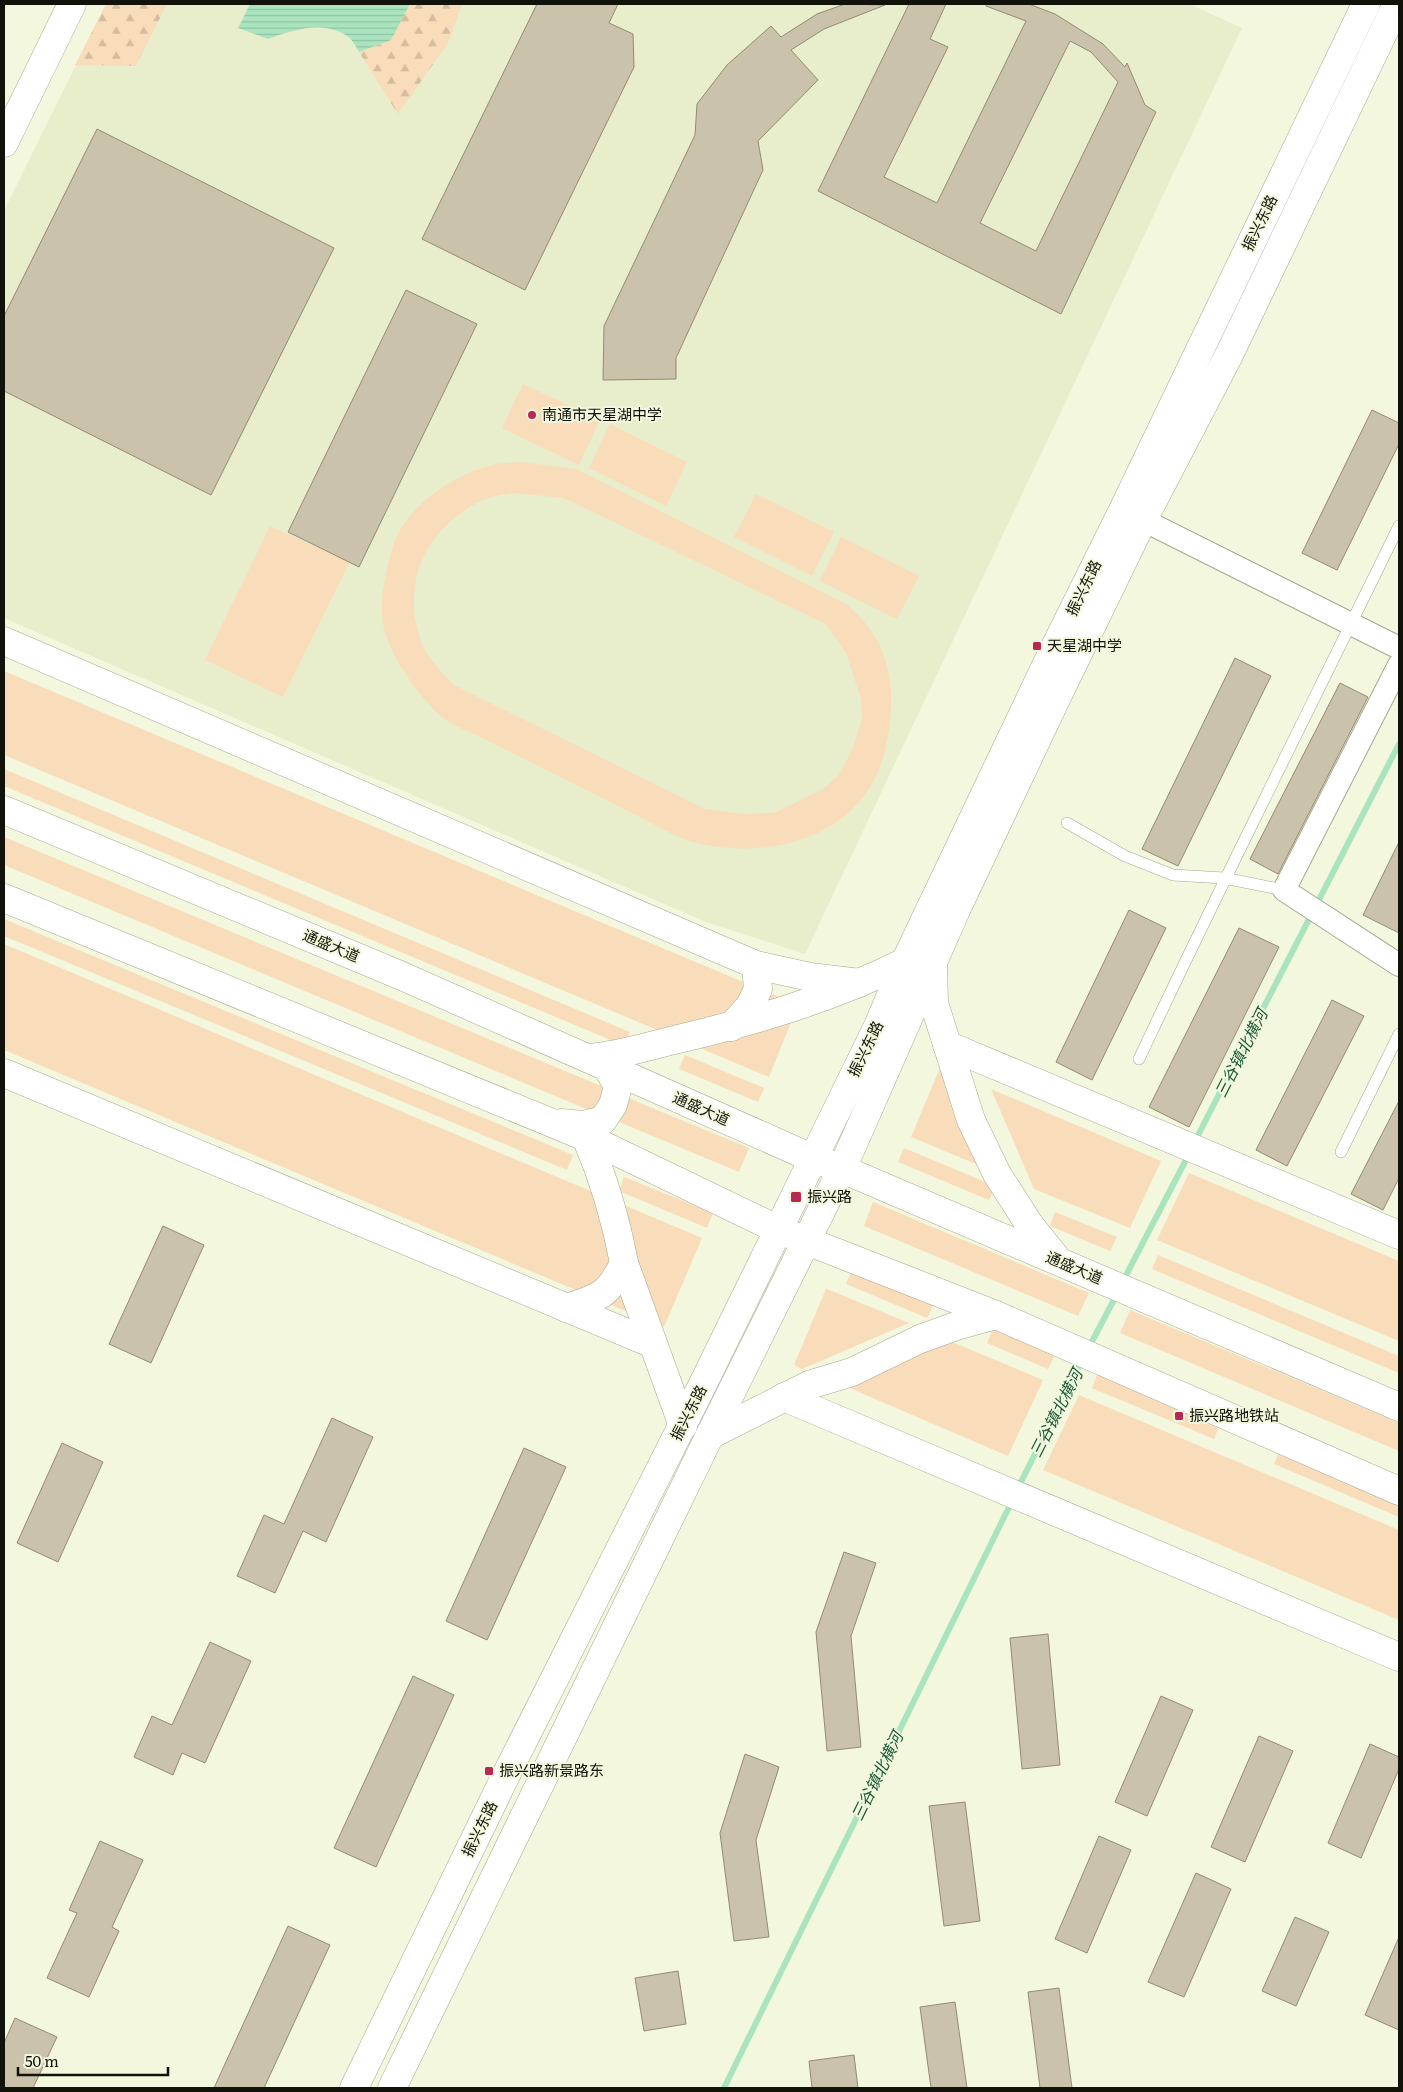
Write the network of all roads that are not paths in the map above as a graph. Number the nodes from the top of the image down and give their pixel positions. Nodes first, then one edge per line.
1 (72, 4) edge
2 (1357, 6) edge
3 (1395, 18) edge
4 (4, 143) edge
5 (1133, 515) junction
6 (1399, 526) edge
7 (1351, 624) junction
8 (4, 641) edge
9 (1399, 648) edge
10 (1399, 665) edge
11 (4, 810) edge
12 (1067, 823) dead end
13 (1224, 878) junction
14 (1284, 890) junction
15 (4, 898) edge
16 (933, 961) junction
17 (905, 962) junction
18 (756, 964) junction
19 (1399, 964) edge
20 (860, 983) junction
21 (731, 1028) junction
22 (1399, 1034) edge
23 (946, 1045) junction
24 (1139, 1059) dead end
25 (598, 1063) junction
26 (4, 1073) edge
27 (550, 1122) junction
28 (586, 1137) junction
29 (1342, 1152) dead end
30 (812, 1158) junction
31 (842, 1169) junction
32 (779, 1230) junction
33 (1399, 1235) edge
34 (805, 1241) junction
35 (1059, 1262) junction
36 (624, 1263) junction
37 (566, 1308) junction
38 (996, 1315) junction
39 (651, 1343) junction
40 (784, 1398) junction
41 (1399, 1408) edge
42 (683, 1426) junction
43 (710, 1435) junction
44 (1399, 1491) edge
45 (1399, 1657) edge
46 (354, 2088) edge
47 (392, 2088) edge

1 - 4 main road
2 - 3 main road
2 - 5 main road, 振兴东路
3 - 5 main road, 振兴东路
5 - 7 street
5 - 16 main road, 振兴东路
5 - 17 main road, 振兴东路
6 - 7 lane
7 - 9 street
7 - 13 lane
8 - 18 main road
10 - 14 street
11 - 25 main road, 通盛大道
12 - 13 lane
13 - 14 lane
13 - 24 lane
14 - 19 street
15 - 27 main road
16 - 23 main road
16 - 31 main road, 振兴东路
17 - 20 main road
17 - 30 main road, 振兴东路
18 - 20 main road
18 - 21 main road
20 - 21 main road
21 - 25 main road
22 - 29 lane
23 - 33 main road
23 - 35 main road
25 - 27 main road
25 - 30 main road, 通盛大道
26 - 37 main road
27 - 28 main road
28 - 32 main road
28 - 36 main road
30 - 31 main road, 通盛大道
30 - 32 main road, 振兴东路
31 - 34 main road, 振兴东路
31 - 35 main road, 通盛大道
32 - 34 main road
32 - 42 main road, 振兴东路
34 - 38 main road
34 - 43 main road, 振兴东路
35 - 41 main road, 通盛大道
36 - 37 main road
36 - 39 main road
37 - 39 main road
38 - 40 main road
38 - 44 main road
39 - 42 main road
40 - 43 main road
40 - 45 main road
42 - 46 main road, 振兴东路
43 - 47 main road, 振兴东路

